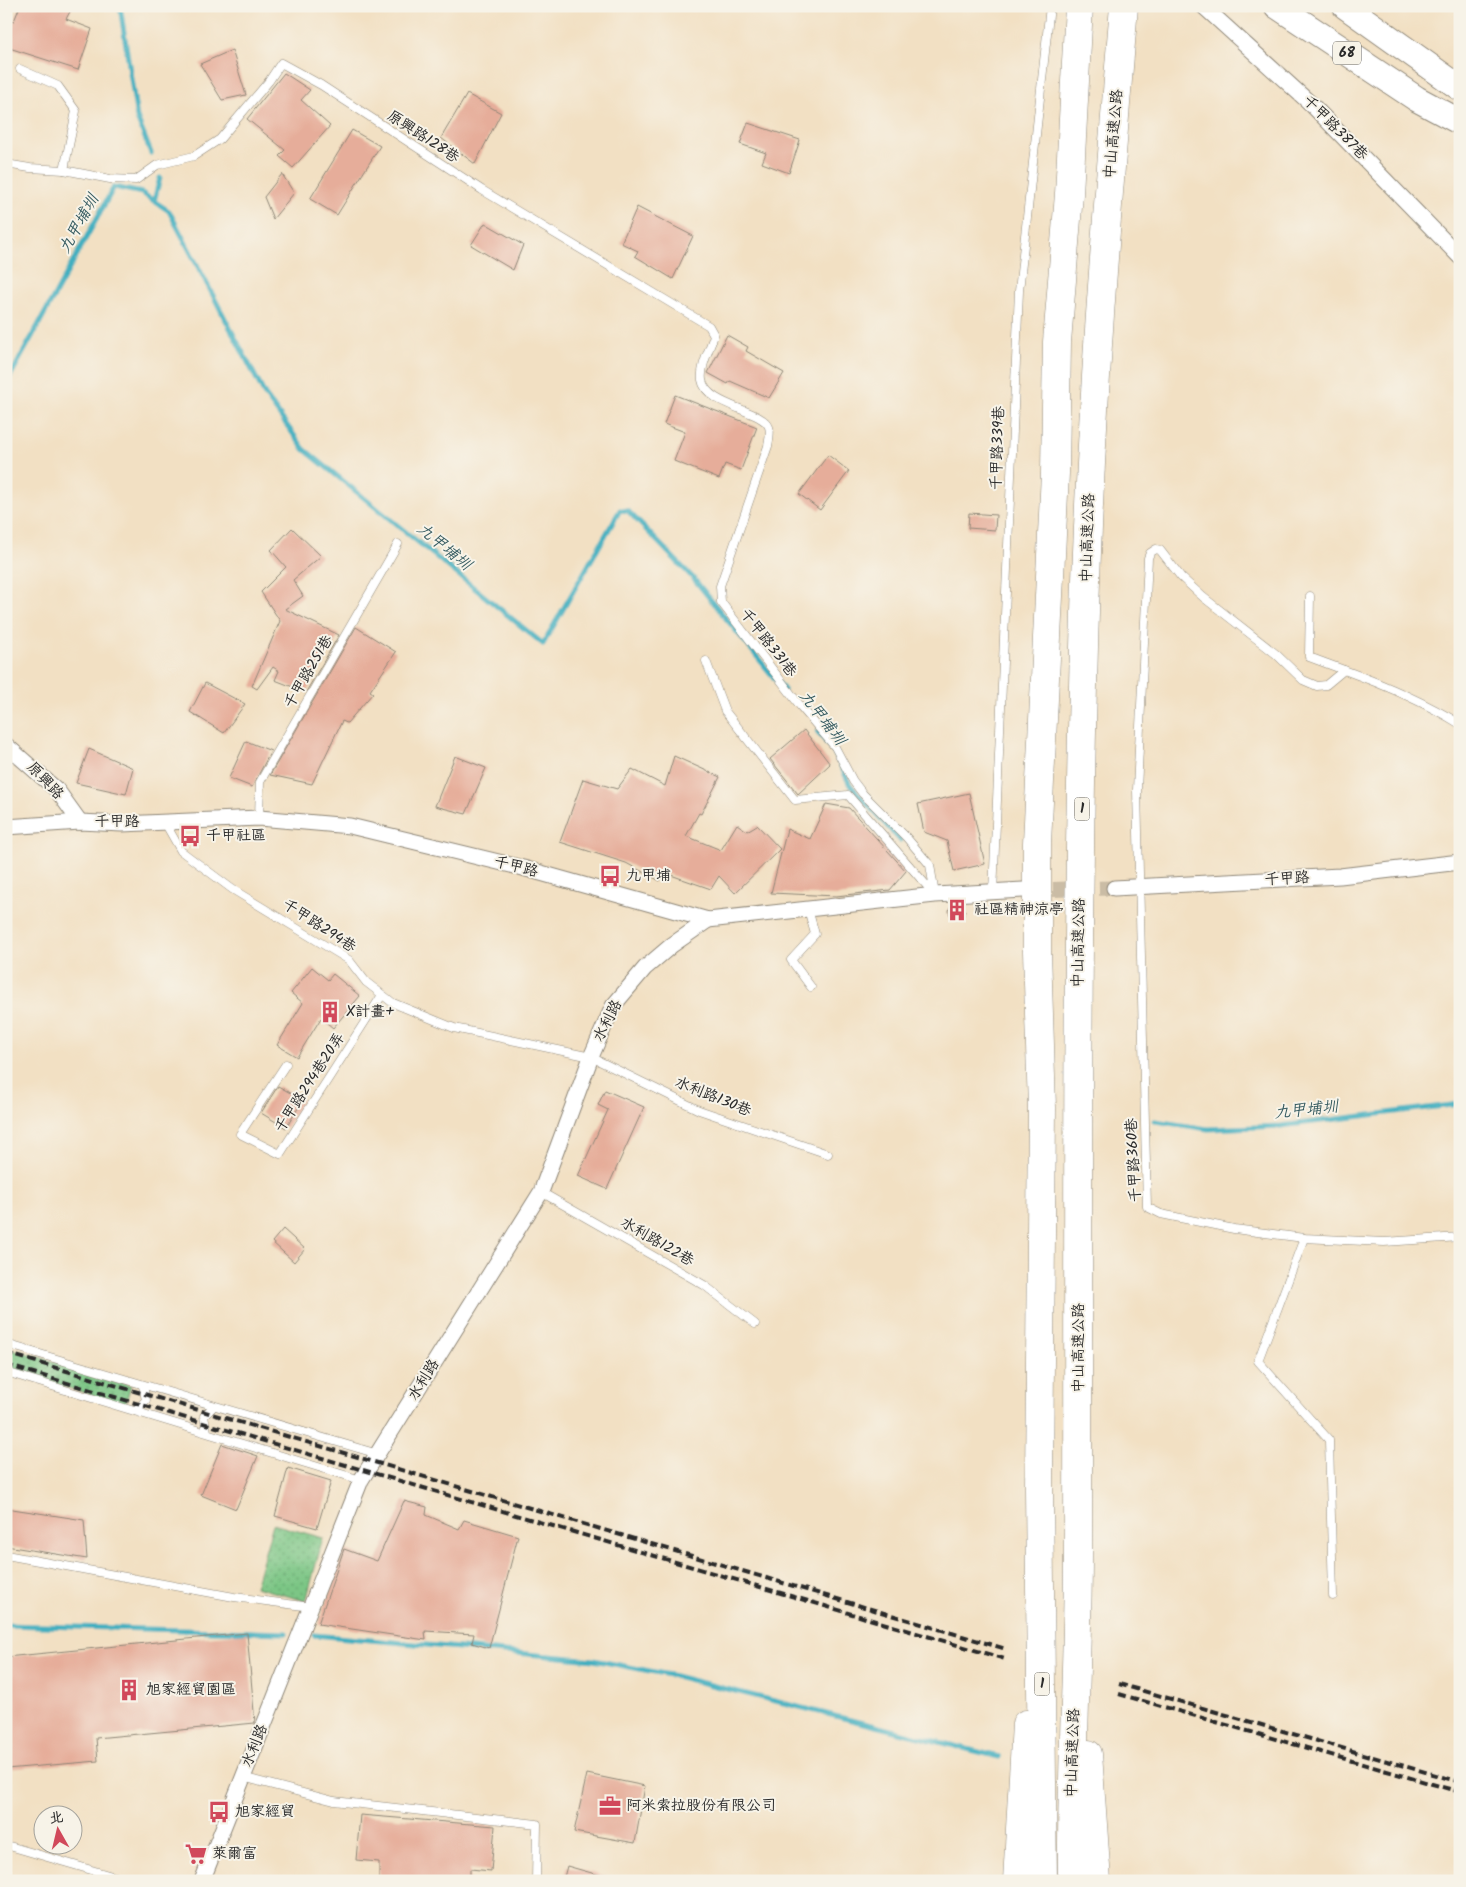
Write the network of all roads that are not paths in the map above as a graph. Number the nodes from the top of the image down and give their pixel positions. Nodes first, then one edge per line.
1 (1050, 6) edge
2 (1079, 6) edge
3 (1124, 6) edge
4 (1203, 6) edge
5 (1277, 6) edge
6 (1345, 6) edge
7 (20, 69) dead end
8 (1460, 88) edge
9 (1417, 99) junction
10 (1460, 122) edge
11 (1460, 136) edge
12 (6, 164) edge
13 (64, 170) junction
14 (1460, 257) edge
15 (769, 426) joint
16 (398, 544) dead end
17 (1310, 596) dead end
18 (706, 661) dead end
19 (1344, 670) junction
20 (1460, 724) edge
21 (6, 745) edge
22 (259, 818) junction
23 (164, 821) junction
24 (80, 822) junction
25 (6, 827) edge
26 (1460, 862) edge
27 (1114, 888) tunnel mouth
28 (1141, 888) junction
29 (1024, 890) tunnel mouth
30 (993, 892) junction
31 (935, 895) junction
32 (808, 910) junction
33 (708, 920) junction
34 (811, 987) dead end
35 (382, 995) junction
36 (591, 1057) junction
37 (286, 1064) dead end
38 (828, 1154) dead end
39 (541, 1192) junction
40 (1460, 1237) edge
41 (1304, 1238) junction
42 (756, 1324) dead end
43 (6, 1344) edge
44 (6, 1372) edge
45 (143, 1386) junction
46 (214, 1406) junction
47 (136, 1412) junction
48 (207, 1432) junction
49 (378, 1454) junction
50 (361, 1480) junction
51 (1039, 1488) junction
52 (6, 1555) edge
53 (1332, 1596) dead end
54 (311, 1607) junction
55 (1078, 1613) junction
56 (242, 1777) junction
57 (6, 1845) edge
58 (130, 1881) edge
59 (202, 1881) edge
60 (536, 1881) edge
61 (1017, 1881) edge
62 (1043, 1881) edge
63 (1072, 1881) edge
64 (1097, 1881) edge

1 - 30 lane, 千甲路339巷
2 - 51 highway, 中山高速公路 / 1
3 - 55 highway, 中山高速公路 / 1
4 - 14 street, 千甲路387巷
5 - 9 highway, 68
6 - 8 highway, 68
7 - 13 lane
9 - 10 highway, 68
9 - 11 highway
12 - 13 lane, 原興路128巷
13 - 15 lane, 原興路128巷
15 - 31 lane, 千甲路331巷
16 - 22 lane, 千甲路251巷
17 - 19 lane
18 - 31 lane
19 - 20 lane
19 - 28 lane
21 - 24 street, 原興路
22 - 23 street, 千甲路
22 - 33 street, 千甲路
23 - 24 street, 千甲路
23 - 35 lane, 千甲路294巷
24 - 25 street, 千甲路
26 - 28 street, 千甲路
27 - 28 street, 千甲路
28 - 41 lane, 千甲路360巷
29 - 30 street, 千甲路
30 - 31 street, 千甲路
31 - 32 street, 千甲路
32 - 33 street, 千甲路
32 - 34 lane
33 - 36 street, 水利路
35 - 36 lane, 千甲路294巷
35 - 37 lane, 千甲路294巷20弄
36 - 38 lane, 水利路130巷
36 - 39 street, 水利路
39 - 42 lane, 水利路122巷
39 - 49 street, 水利路
40 - 41 lane, 千甲路360巷
41 - 53 lane
43 - 45 lane
44 - 47 lane
45 - 46 lane
45 - 47 lane
46 - 48 lane
46 - 49 lane
47 - 48 lane
48 - 50 lane
49 - 50 street, 水利路
50 - 54 street, 水利路
51 - 61 highway
51 - 62 highway, 中山高速公路 / 1
52 - 54 lane
54 - 56 street, 水利路
55 - 63 highway, 中山高速公路 / 1
55 - 64 highway
56 - 59 street, 水利路
56 - 60 lane
57 - 58 lane

